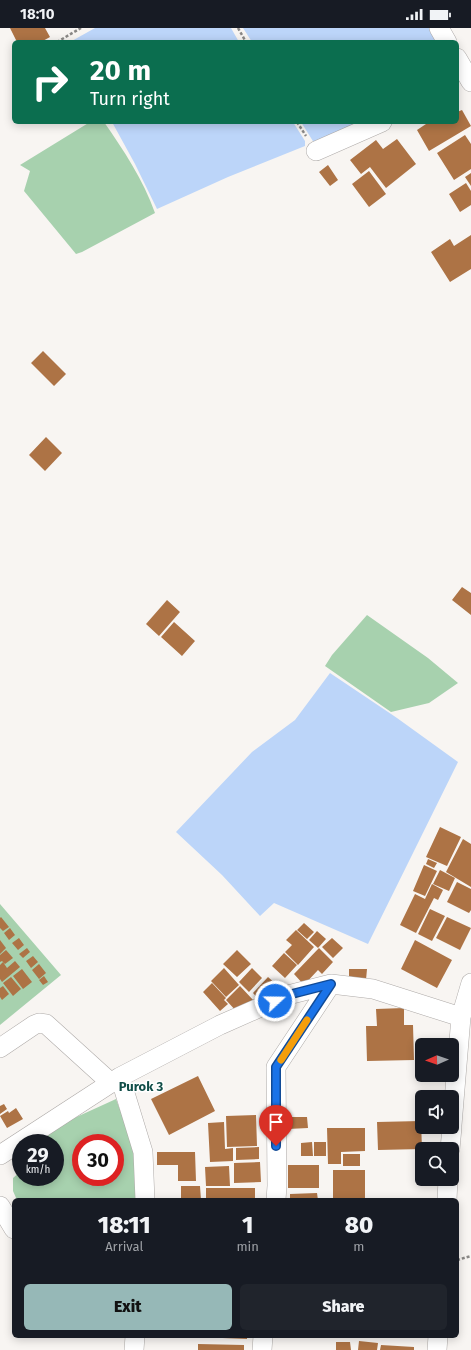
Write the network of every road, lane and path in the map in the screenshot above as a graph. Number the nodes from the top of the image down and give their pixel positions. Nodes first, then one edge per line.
1 (81, 28) edge
2 (238, 28) edge
3 (439, 28) edge
4 (60, 40) edge
5 (245, 40) edge
6 (446, 40) edge
7 (459, 64) edge
8 (465, 82) edge
9 (377, 124) edge
10 (316, 151) dead end
11 (471, 983) edge
12 (331, 984) junction
13 (462, 1017) junction
14 (0, 1048) edge
15 (115, 1080) junction
16 (455, 1090) edge
17 (2, 1150) edge
18 (448, 1186) edge
19 (144, 1198) edge
20 (276, 1198) edge
21 (447, 1198) edge
22 (0, 1206) edge
23 (12, 1226) edge
24 (471, 1256) edge
25 (459, 1259) edge
26 (135, 1338) edge
27 (263, 1338) edge
28 (438, 1338) edge
29 (134, 1350) edge
30 (262, 1350) edge
31 (437, 1350) edge

1 - 4 path
2 - 5 path
3 - 6 street
7 - 8 street
9 - 10 street
11 - 13 street
12 - 13 street
12 - 15 street
12 - 20 street
13 - 16 street
14 - 15 street
15 - 17 street
15 - 19 street
18 - 21 street
22 - 23 street
24 - 25 path
26 - 29 street
27 - 30 street
28 - 31 street

